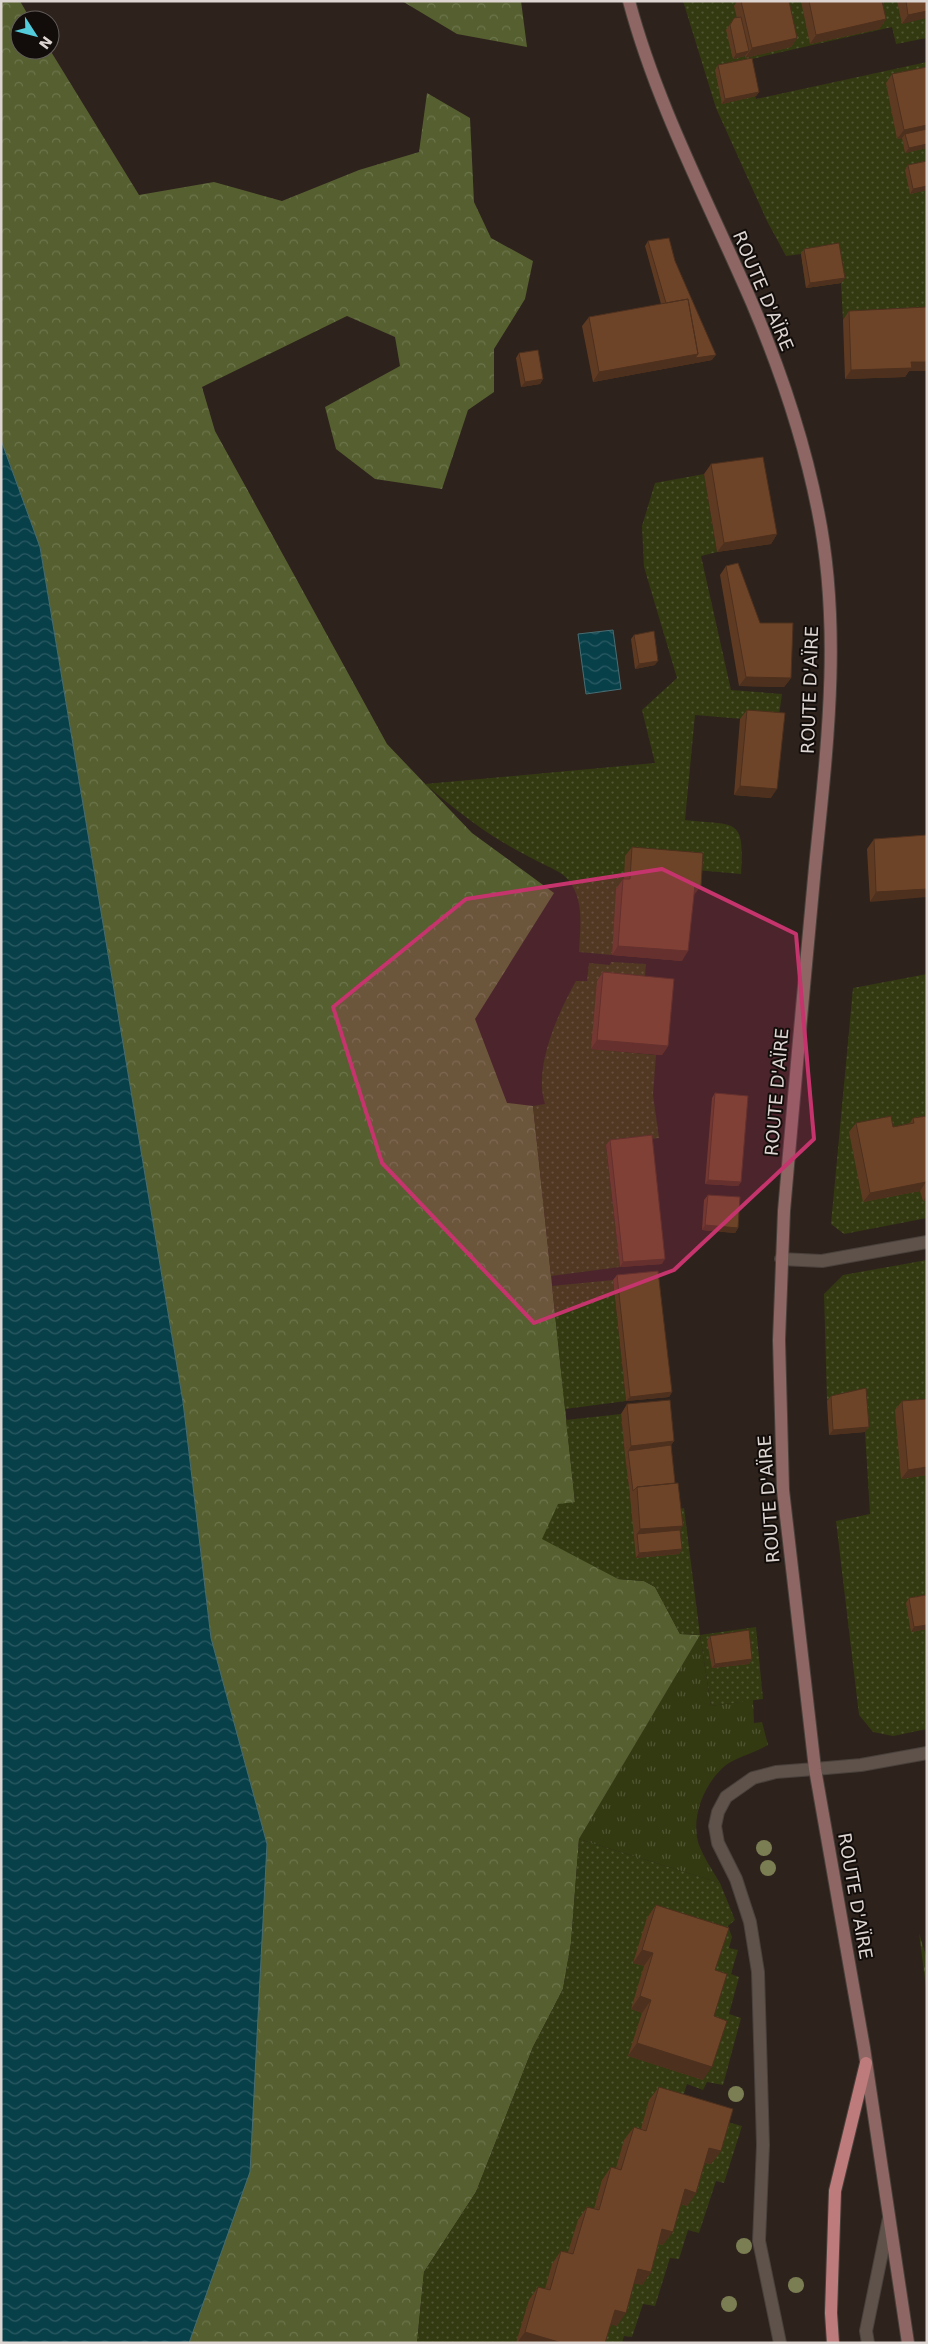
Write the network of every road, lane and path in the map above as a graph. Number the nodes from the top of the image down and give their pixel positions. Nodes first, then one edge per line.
1 (629, 1) edge
2 (927, 1242) edge
3 (782, 1259) junction
4 (927, 1753) edge
5 (815, 1769) junction
6 (866, 2063) junction
7 (889, 2215) junction
8 (780, 2343) edge
9 (833, 2343) edge
10 (868, 2343) edge
11 (908, 2343) edge

1 - 3 street, ROUTE D'AÏRE
2 - 3 street
3 - 5 street, ROUTE D'AÏRE
4 - 5 street
5 - 6 street, ROUTE D'AÏRE
5 - 8 street
6 - 7 street, ROUTE D'AÏRE
6 - 9 main road
7 - 10 street, ROUTE D'AÏRE
7 - 11 street, ROUTE D'AÏRE

